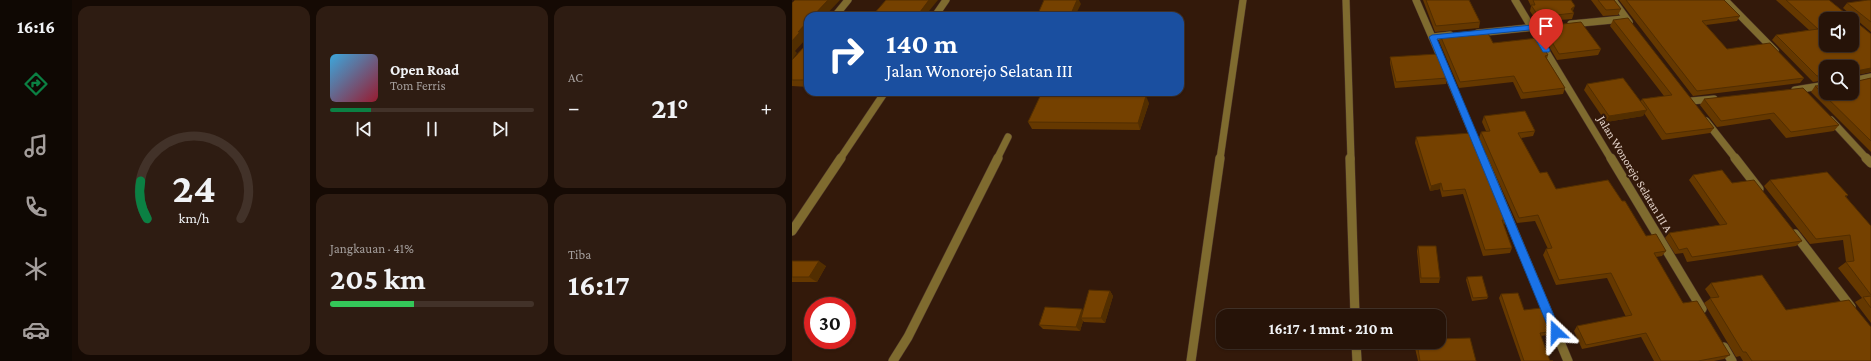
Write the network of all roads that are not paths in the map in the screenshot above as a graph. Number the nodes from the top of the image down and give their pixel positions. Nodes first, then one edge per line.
1 (848, 0) edge
2 (946, 0) edge
3 (1243, 0) edge
4 (1346, 0) edge
5 (1416, 0) edge
6 (1516, 0) edge
7 (1613, 0) edge
8 (1725, 0) edge
9 (838, 12) edge
10 (938, 12) edge
11 (1627, 19) junction
12 (1532, 27) junction
13 (1636, 30) edge
14 (1471, 33) edge
15 (1456, 35) edge
16 (1432, 37) junction
17 (1780, 56) edge
18 (1871, 77) edge
19 (1803, 79) edge
20 (1859, 80) edge
21 (1819, 86) edge
22 (1811, 87) junction
23 (1786, 91) edge
24 (881, 96) edge
25 (1722, 98) edge
26 (1823, 112) edge
27 (1008, 137) dead end
28 (1871, 163) edge
29 (1764, 195) edge
30 (1788, 226) edge
31 (792, 231) edge
32 (1355, 309) edge
33 (1704, 314) edge
34 (1856, 314) edge
35 (1720, 341) edge
36 (1356, 349) edge
37 (893, 361) edge
38 (1191, 361) edge
39 (1357, 361) edge
40 (1568, 361) edge
41 (1732, 361) edge

1 - 9 street
2 - 10 street
3 - 38 street
4 - 32 street
5 - 16 street
6 - 12 street, Jalan Wonorejo Selatan III A
7 - 11 street
8 - 17 street
11 - 12 street
11 - 13 street
12 - 14 street
12 - 33 street, Jalan Wonorejo Selatan III A
15 - 16 street
16 - 40 street
18 - 20 street
19 - 22 street
21 - 22 street
22 - 23 street
24 - 31 street
25 - 29 street
26 - 28 street
27 - 37 street
30 - 34 street
35 - 41 street
36 - 39 street

